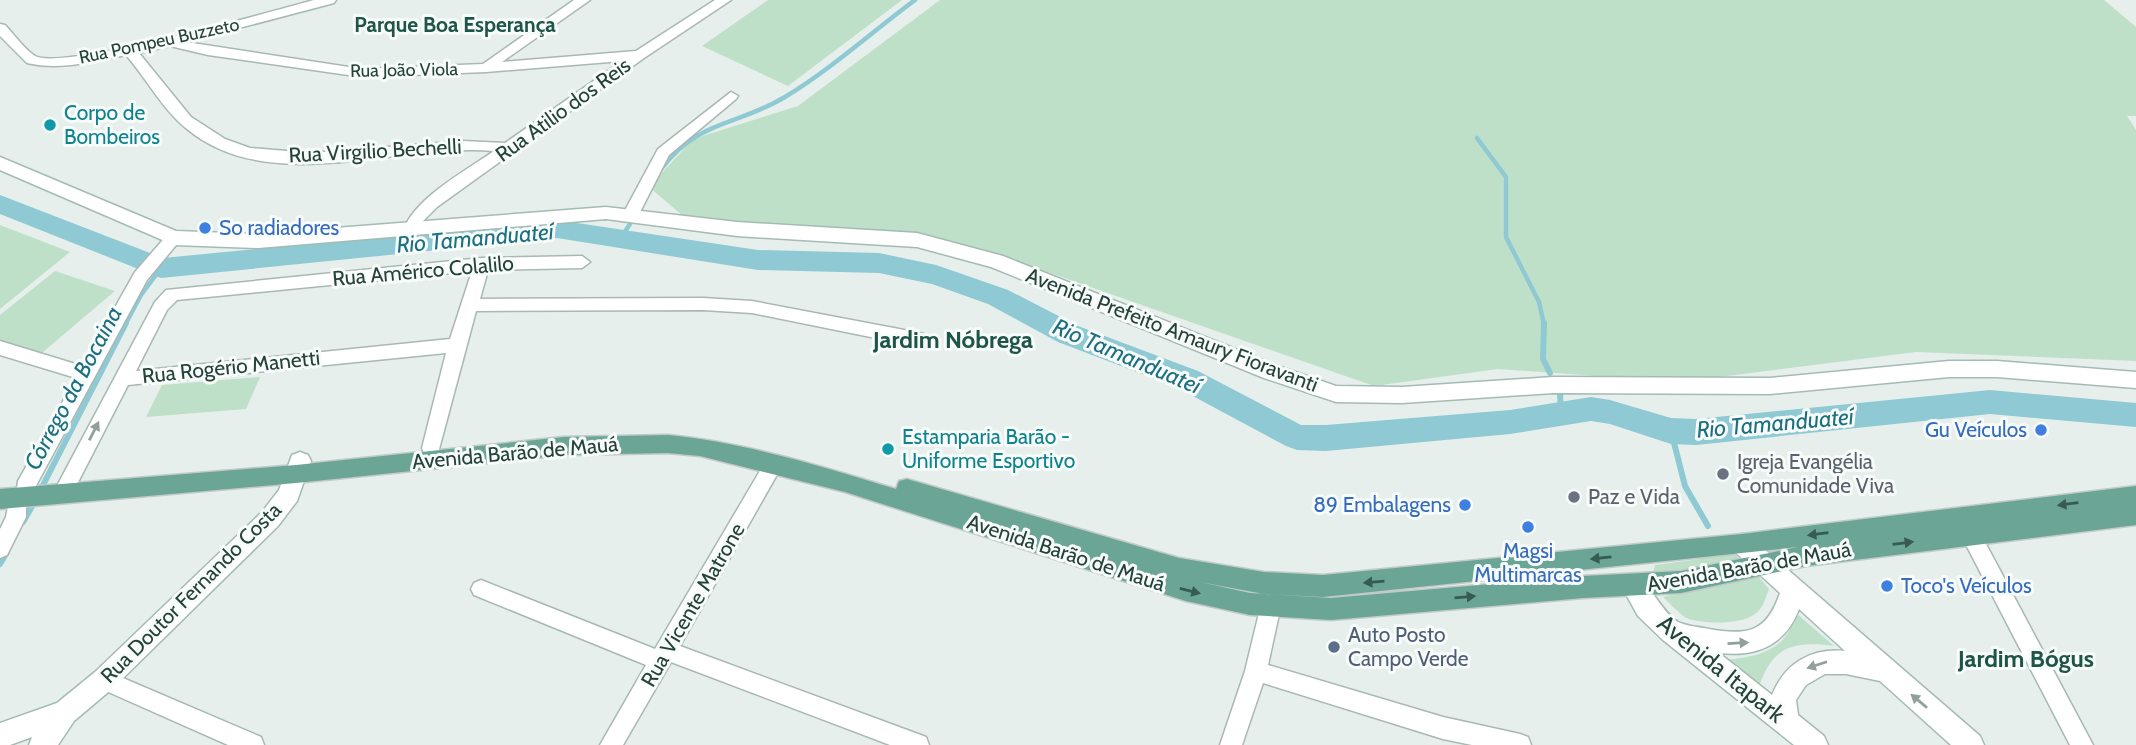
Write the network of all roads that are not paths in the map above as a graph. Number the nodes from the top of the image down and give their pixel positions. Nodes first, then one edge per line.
1 (329, 0) edge
2 (583, 0) edge
3 (724, 0) edge
4 (0, 28) edge
5 (171, 42) junction
6 (154, 46) junction
7 (130, 51) junction
8 (639, 55) junction
9 (485, 68) junction
10 (149, 71) junction
11 (731, 96) dead end
12 (509, 149) junction
13 (0, 163) edge
14 (631, 214) junction
15 (412, 229) junction
16 (168, 245) junction
17 (582, 261) dead end
18 (482, 264) junction
19 (470, 305) junction
20 (920, 340) dead end
21 (457, 345) junction
22 (0, 348) edge
23 (88, 375) junction
24 (123, 379) junction
25 (2136, 380) edge
26 (431, 448) junction
27 (774, 464) junction
28 (298, 468) junction
29 (63, 487) junction
30 (18, 493) edge
31 (2136, 496) edge
32 (2136, 515) edge
33 (1971, 535) junction
34 (1742, 544) junction
35 (0, 549) edge
36 (1689, 549) junction
37 (1762, 564) junction
38 (1634, 587) junction
39 (481, 589) dead end
40 (1793, 591) junction
41 (1271, 605) junction
42 (1672, 632) junction
43 (664, 656) junction
44 (1256, 671) junction
45 (1884, 671) junction
46 (104, 680) junction
47 (65, 712) junction
48 (1786, 722) junction
49 (1442, 736) edge
50 (7, 738) edge
51 (880, 738) edge
52 (42, 745) edge
53 (253, 745) edge
54 (611, 745) edge
55 (918, 745) edge
56 (1231, 745) edge
57 (1520, 745) edge
58 (1815, 745) edge
59 (1971, 745) edge
60 (2081, 745) edge

1 - 5 street, Rua Pompeu Buzzeto
2 - 9 street
3 - 8 street, Rua Atilio dos Reis
4 - 7 street, Rua Pompeu Buzzeto
5 - 6 street, Rua Pompeu Buzzeto
5 - 9 street, Rua João Viola
6 - 7 street, Rua Pompeu Buzzeto
6 - 10 street
7 - 10 street, Rua Virgilio Bechelli
8 - 9 street, Rua João Viola
8 - 12 street, Rua Atilio dos Reis
10 - 12 street, Rua Virgilio Bechelli
11 - 14 street
12 - 15 street, Rua Atilio dos Reis
13 - 16 street
14 - 15 street, Avenida Prefeito Amaury Fioravanti
14 - 25 street, Avenida Prefeito Amaury Fioravanti
15 - 16 street, Avenida Prefeito Amaury Fioravanti
16 - 23 street
17 - 18 street, Rua Américo Colalilo
18 - 19 street
18 - 24 street, Rua Américo Colalilo
19 - 20 street
19 - 21 street
21 - 24 street, Rua Rogério Manetti
21 - 26 street
22 - 23 street
23 - 30 street
29 -> 24 street, Rua Rogério Manetti
26 - 28 main road, Avenida Barão de Mauá
36 -> 26 main road, Avenida Barão de Mauá
27 - 28 main road, Avenida Barão de Mauá
27 -> 41 main road, Avenida Barão de Mauá
27 - 43 street, Rua Vicente Matrone
28 - 29 main road, Avenida Barão de Mauá
28 - 46 street, Rua Doutor Fernando Costa
29 - 30 main road, Avenida Barão de Mauá
30 - 35 street
31 -> 34 main road, Avenida Barão de Mauá
32 - 33 main road, Avenida Barão de Mauá
37 -> 33 main road, Avenida Barão de Mauá
33 - 60 street
34 - 36 main road, Avenida Barão de Mauá
34 - 37 street
36 - 38 main road
37 - 38 main road, Avenida Barão de Mauá
37 - 40 street
41 -> 38 main road, Avenida Barão de Mauá
38 - 42 street, Avenida Itapark
39 - 43 street
42 -> 40 street
40 - 45 street
41 - 44 street
42 - 48 street, Avenida Itapark
43 - 51 street
43 - 54 street, Rua Vicente Matrone
44 - 49 street
44 - 56 street
45 -> 48 street
59 -> 45 street
46 - 47 street, Rua Doutor Fernando Costa
46 - 53 street
47 - 50 street, Rua Doutor Fernando Costa
47 - 52 street, Rua Doutor Fernando Costa
48 - 58 street, Avenida Itapark
49 - 57 street
51 - 55 street

